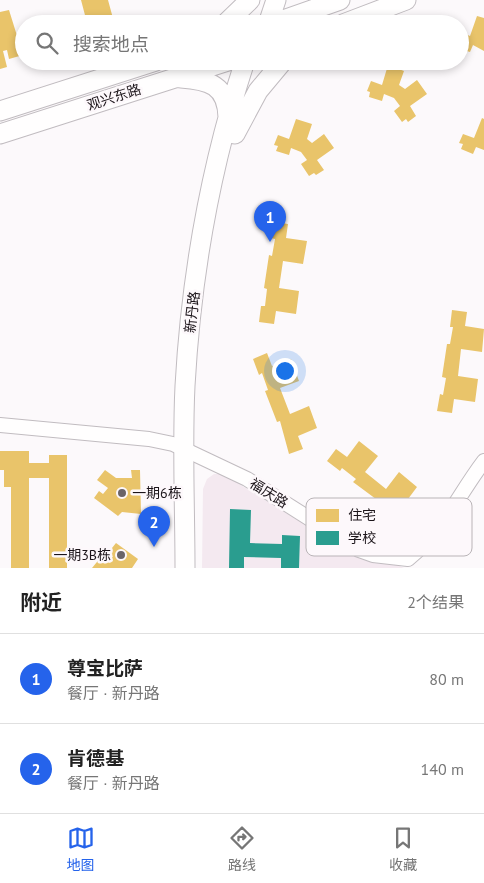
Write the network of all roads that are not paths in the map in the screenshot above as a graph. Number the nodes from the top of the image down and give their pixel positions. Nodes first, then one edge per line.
1 (250, 0) edge
2 (264, 0) edge
3 (276, 0) edge
4 (326, 0) edge
5 (340, 0) edge
6 (406, 0) edge
7 (234, 15) edge
8 (259, 15) edge
9 (271, 15) edge
10 (298, 15) edge
11 (366, 15) edge
12 (128, 70) edge
13 (199, 70) edge
14 (243, 70) edge
15 (252, 70) edge
16 (276, 70) edge
17 (170, 79) junction
18 (0, 111) edge
19 (232, 126) junction
20 (0, 134) edge
21 (0, 425) edge
22 (190, 452) junction
23 (484, 461) edge
24 (461, 498) edge
25 (306, 516) edge
26 (377, 556) edge
27 (411, 564) edge
28 (185, 568) edge
29 (197, 568) edge

1 - 7 main road
2 - 8 main road
3 - 9 main road
4 - 5 main road
5 - 10 main road
6 - 11 main road
12 - 18 main road, 观兴东路
13 - 17 main road, 观兴东路
14 - 19 main road, 新丹路
15 - 19 main road, 新丹路
16 - 19 main road
17 - 19 main road
17 - 20 main road, 观兴东路
19 - 22 main road, 新丹路
21 - 22 street, 福庆路
22 - 25 street, 福庆路
22 - 28 main road, 新丹路
22 - 29 main road, 新丹路
23 - 24 street, 福庆路
26 - 27 street, 福庆路

